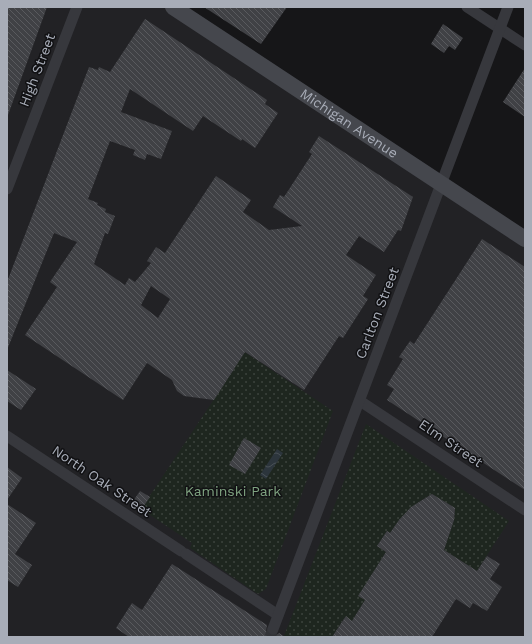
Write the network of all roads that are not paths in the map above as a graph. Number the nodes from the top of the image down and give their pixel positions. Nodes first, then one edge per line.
1 (77, 7) edge
2 (173, 7) edge
3 (467, 7) edge
4 (508, 7) edge
5 (500, 29) junction
6 (525, 45) edge
7 (442, 185) junction
8 (7, 189) edge
9 (525, 240) edge
10 (360, 401) junction
11 (7, 436) edge
12 (525, 510) edge
13 (278, 615) junction
14 (273, 629) tunnel mouth

1 - 8 street, High Street
2 - 7 street, Michigan Avenue
3 - 5 street
4 - 5 street, Carlton Street
5 - 6 street
5 - 7 street, Carlton Street
7 - 9 street, Michigan Avenue
7 - 10 street, Carlton Street
10 - 12 street, Elm Street
10 - 13 street, Carlton Street
11 - 13 street, North Oak Street
13 - 14 street, Carlton Street

